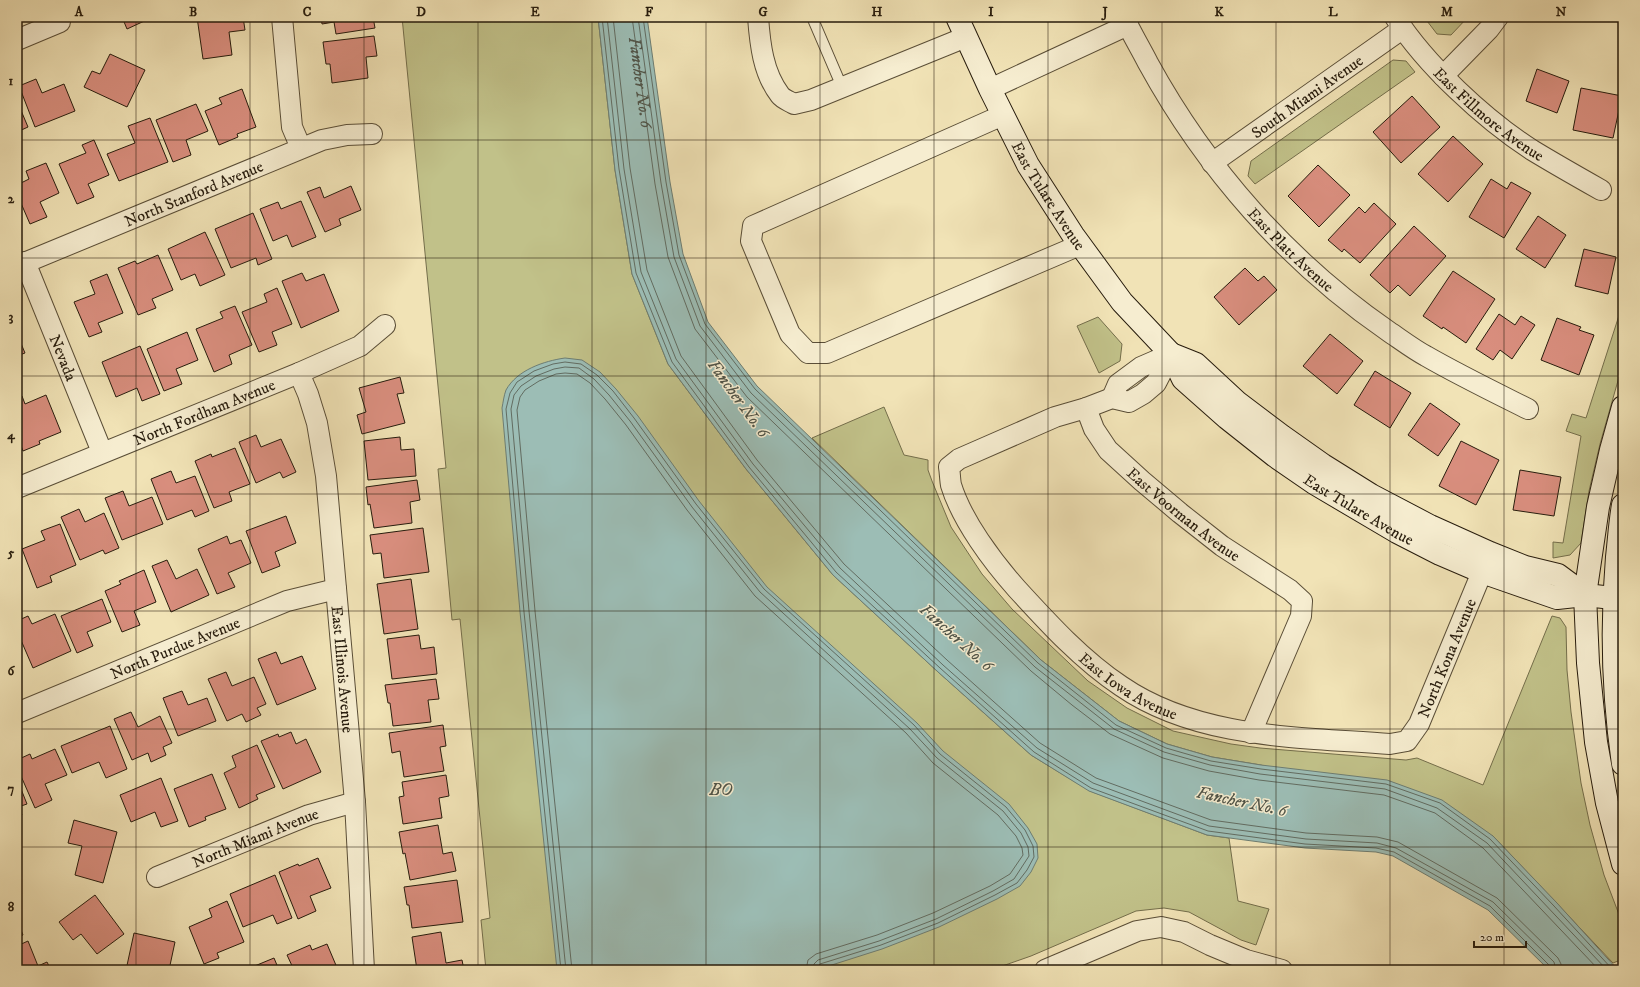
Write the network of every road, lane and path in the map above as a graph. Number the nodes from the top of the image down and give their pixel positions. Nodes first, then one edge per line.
1 (282, 17) edge
2 (758, 17) edge
3 (812, 17) edge
4 (957, 17) edge
5 (1498, 17) edge
6 (1126, 21) edge
7 (60, 22) dead end
8 (1398, 23) edge
9 (966, 37) junction
10 (17, 40) edge
11 (1443, 76) junction
12 (842, 87) junction
13 (990, 89) junction
14 (1003, 115) junction
15 (372, 134) dead end
16 (301, 148) junction
17 (1212, 163) junction
18 (1601, 190) dead end
19 (1080, 245) junction
20 (21, 264) edge
21 (385, 324) dead end
22 (1171, 354) junction
23 (300, 373) junction
24 (1623, 407) edge
25 (1086, 408) junction
26 (1528, 409) dead end
27 (102, 452) junction
28 (17, 488) edge
29 (1623, 505) edge
30 (1482, 572) junction
31 (336, 590) junction
32 (1585, 595) junction
33 (1613, 598) junction
34 (17, 713) edge
35 (1251, 733) junction
36 (1408, 741) joint
37 (1623, 764) edge
38 (355, 802) junction
39 (1623, 864) edge
40 (158, 877) dead end
41 (364, 970) edge
42 (1045, 970) edge
43 (1282, 970) edge

1 - 16 street
2 - 12 street
3 - 12 lane
4 - 9 street, East Tulare Avenue
5 - 11 street
6 - 13 street
6 - 17 street, East Platt Avenue
7 - 10 street
8 - 11 street, East Fillmore Avenue
8 - 17 street, South Miami Avenue
9 - 12 street
9 - 13 street, East Tulare Avenue
11 - 18 street, East Fillmore Avenue
13 - 14 street, East Tulare Avenue
14 - 19 street, East Tulare Avenue
14 - 19 street
15 - 16 street, North Stanford Avenue
16 - 20 street, North Stanford Avenue
17 - 26 street, East Platt Avenue
19 - 22 street, East Tulare Avenue
20 - 27 street, Nevada
21 - 23 street, North Fordham Avenue
22 - 25 street
22 - 30 street, East Tulare Avenue
22 - 32 street, East Tulare Avenue
23 - 27 street, North Fordham Avenue
23 - 31 street, East Illinois Avenue
24 - 32 street
25 - 35 street, East Voorman Avenue
25 - 35 street, East Iowa Avenue
27 - 28 street, North Fordham Avenue
29 - 33 street
30 - 32 street, East Tulare Avenue
30 - 36 street, North Kona Avenue
31 - 34 street, North Purdue Avenue
31 - 38 street, East Illinois Avenue
32 - 33 street, East Tulare Avenue
32 - 39 street
33 - 37 street
35 - 36 street, East Iowa Avenue
38 - 40 street, North Miami Avenue
38 - 41 street, East Illinois Avenue
42 - 43 street

